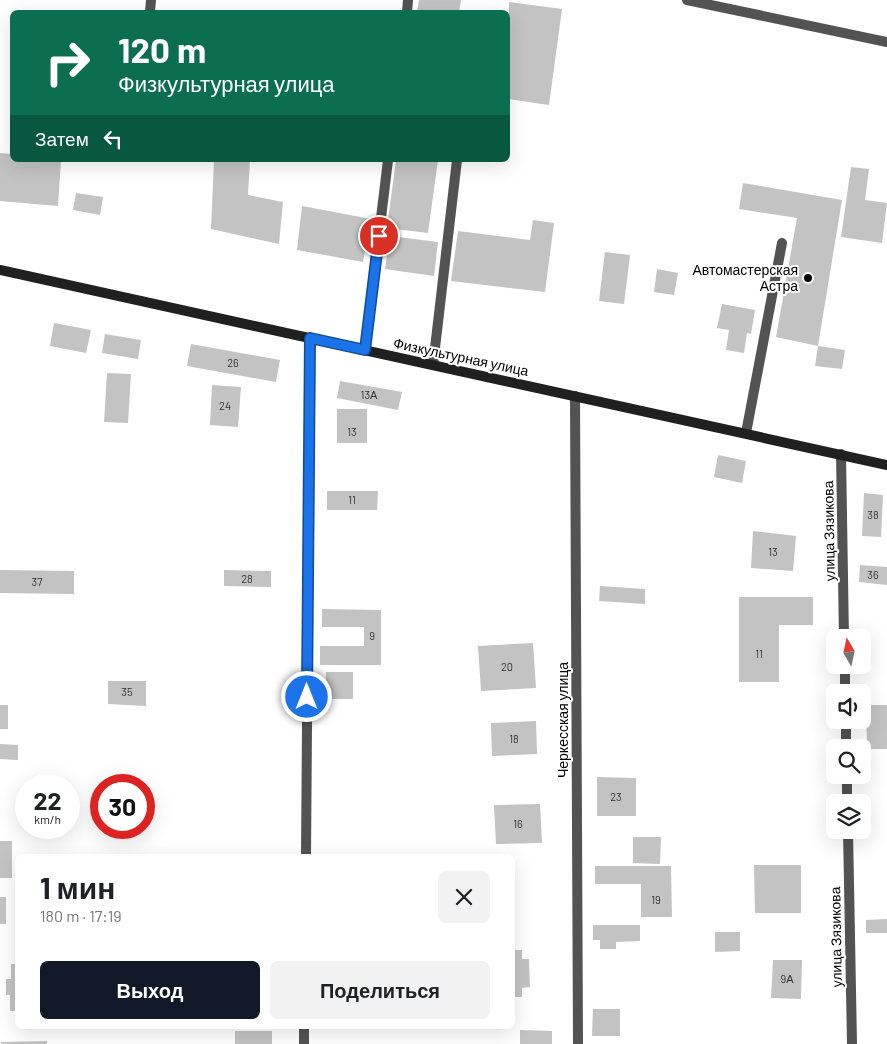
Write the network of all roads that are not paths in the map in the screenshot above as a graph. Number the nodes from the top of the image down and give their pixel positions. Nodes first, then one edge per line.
1 (687, 0) edge
2 (887, 42) edge
3 (388, 162) edge
4 (457, 162) edge
5 (782, 243) dead end
6 (0, 270) edge
7 (310, 338) junction
8 (365, 350) junction
9 (433, 365) junction
10 (575, 396) junction
11 (746, 433) junction
12 (841, 454) junction
13 (887, 465) edge
14 (844, 629) edge
15 (848, 839) edge
16 (306, 854) edge
17 (304, 1029) edge
18 (304, 1044) edge
19 (578, 1044) edge
20 (852, 1044) edge

1 - 2 street
3 - 8 street
4 - 9 street
5 - 11 street
6 - 7 main road, Физкультурная улица
7 - 8 main road, Физкультурная улица
7 - 16 street
8 - 9 main road, Физкультурная улица
9 - 10 main road, Физкультурная улица
10 - 11 main road, Физкультурная улица
10 - 19 street, Черкесская улица
11 - 12 main road, Физкультурная улица
12 - 13 main road, Физкультурная улица
12 - 14 street, улица Зязикова
15 - 20 street, улица Зязикова
17 - 18 street

